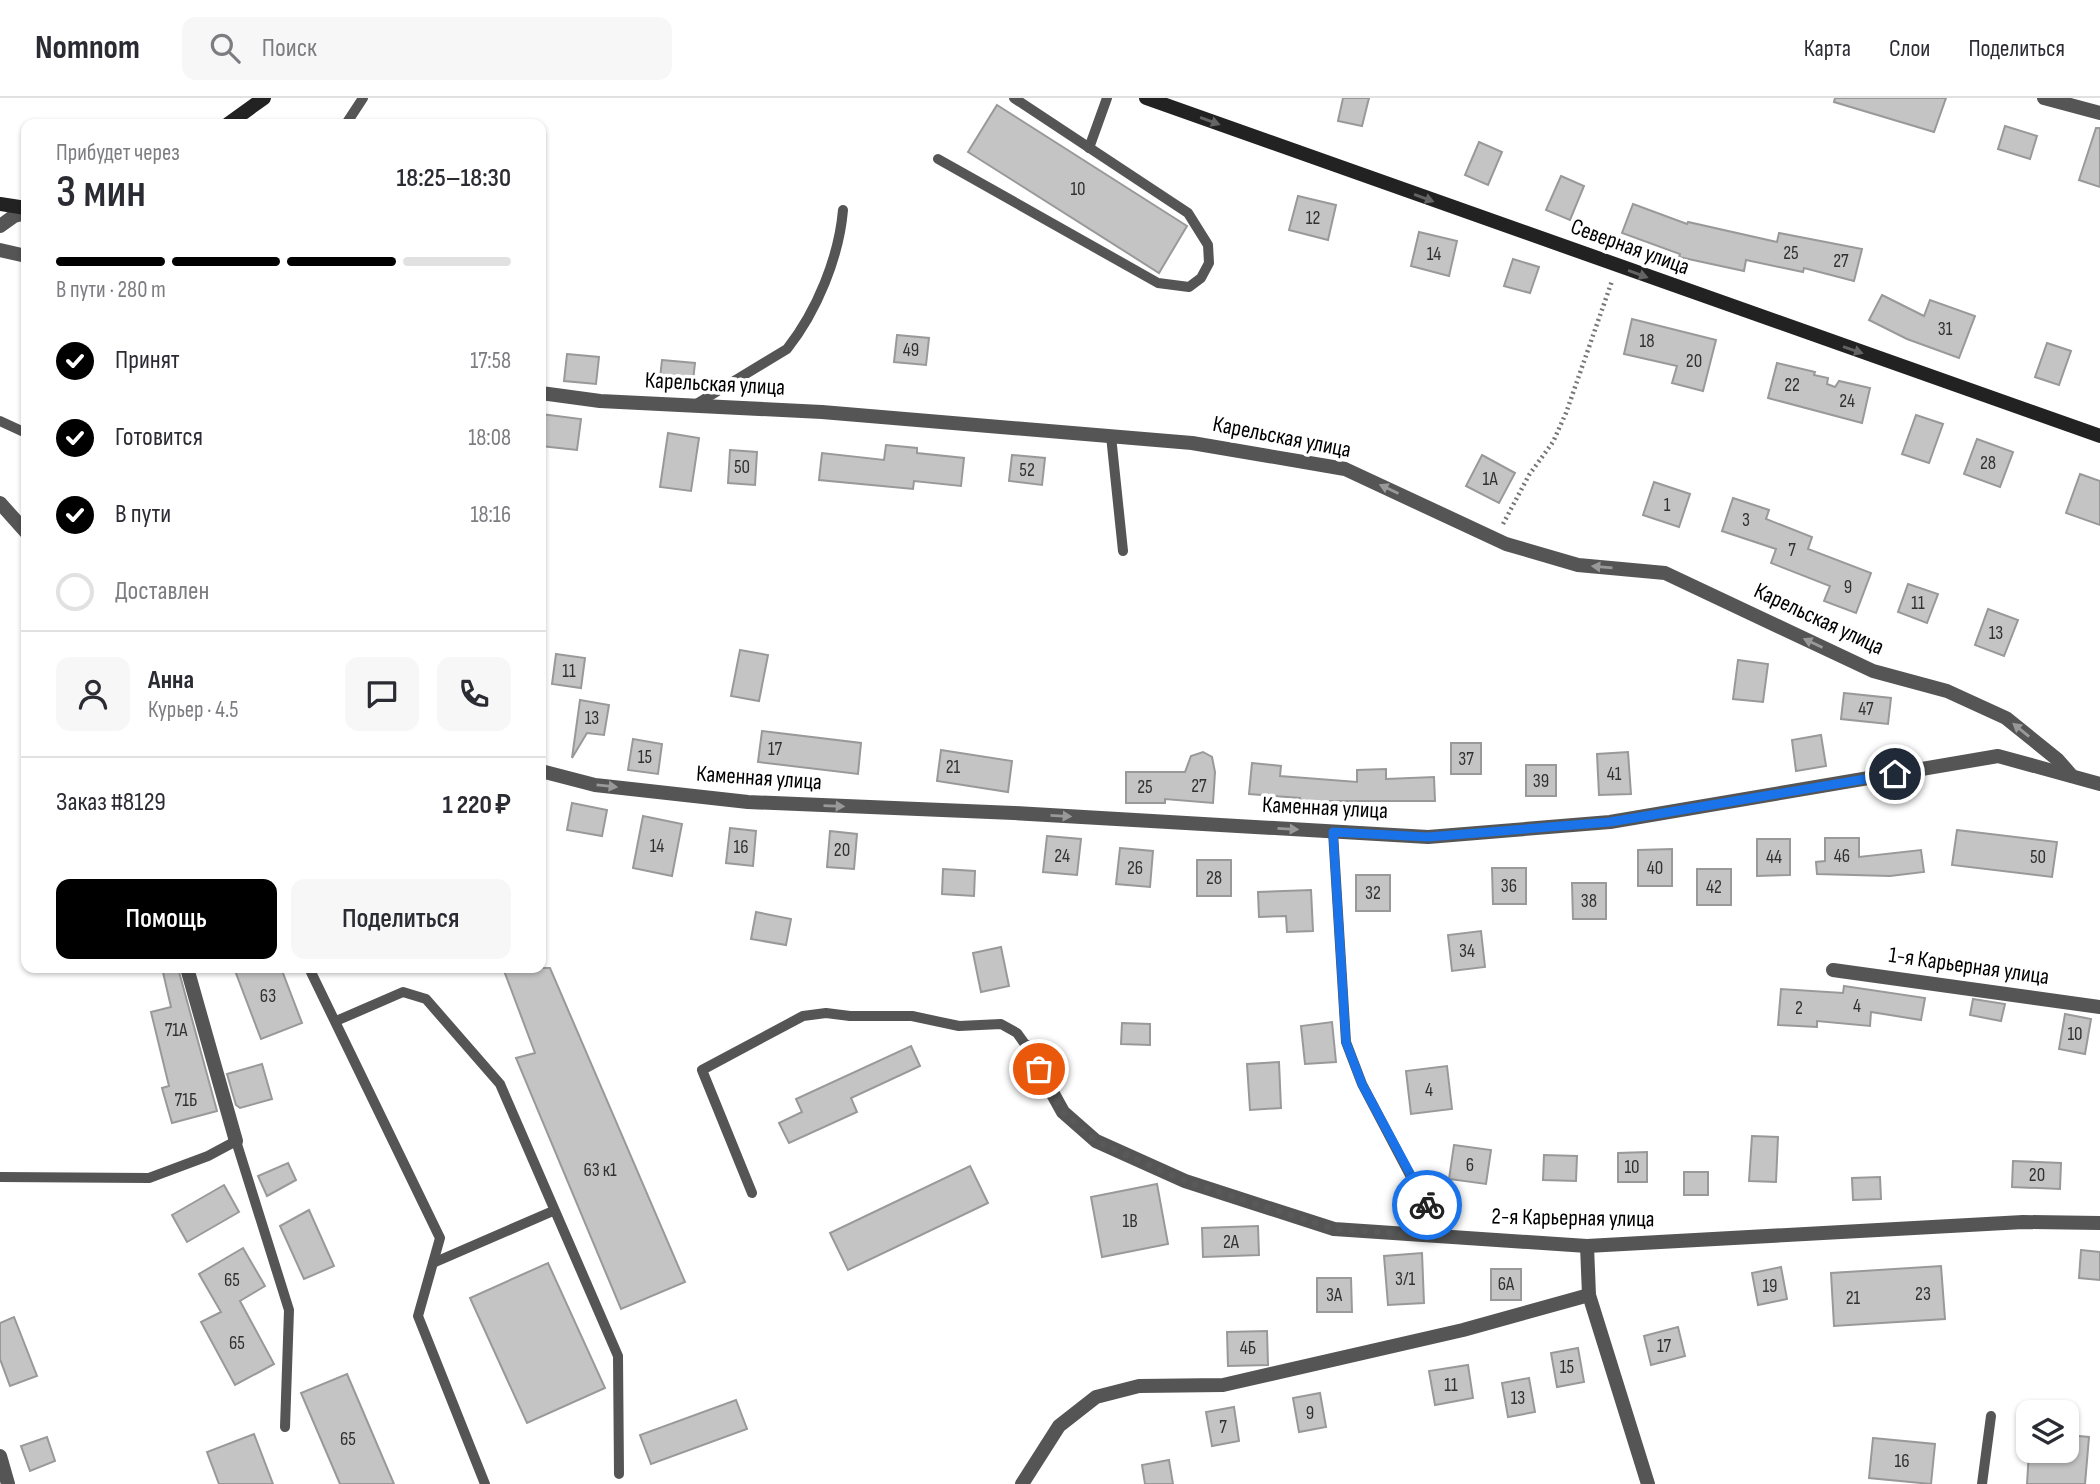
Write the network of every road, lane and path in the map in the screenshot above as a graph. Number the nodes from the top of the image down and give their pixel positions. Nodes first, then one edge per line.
1 (264, 98) edge
2 (363, 98) edge
3 (1013, 98) edge
4 (1107, 98) edge
5 (1146, 98) edge
6 (2045, 98) edge
7 (2067, 101) edge
8 (2100, 113) edge
9 (235, 119) edge
10 (348, 119) edge
11 (1089, 148) junction
12 (938, 159) dead end
13 (0, 204) edge
14 (21, 210) edge
15 (843, 210) dead end
16 (21, 213) edge
17 (0, 226) edge
18 (0, 250) edge
19 (21, 255) edge
20 (1617, 267) junction
21 (546, 394) edge
22 (693, 406) junction
23 (0, 421) edge
24 (21, 431) edge
25 (1111, 436) junction
26 (2100, 436) edge
27 (0, 503) edge
28 (21, 526) edge
29 (1496, 539) junction
30 (1123, 551) dead end
31 (546, 772) edge
32 (2072, 776) junction
33 (2100, 783) edge
34 (1333, 832) junction
35 (1833, 970) dead end
36 (188, 973) edge
37 (312, 973) edge
38 (2100, 1007) edge
39 (336, 1021) junction
40 (1027, 1047) joint
41 (236, 1141) junction
42 (0, 1177) edge
43 (752, 1193) dead end
44 (553, 1211) junction
45 (2100, 1223) edge
46 (1442, 1236) junction
47 (1587, 1246) junction
48 (433, 1263) junction
49 (1589, 1295) junction
50 (1990, 1416) dead end
51 (285, 1427) dead end
52 (0, 1456) edge
53 (619, 1475) dead end
54 (8, 1484) edge
55 (485, 1484) edge
56 (1022, 1484) edge
57 (1648, 1484) edge
58 (1982, 1484) edge

1 - 9 main road
2 - 10 lane
3 - 11 lane
4 - 11 lane
5 -> 20 main road, Северная улица
6 - 7 street
7 - 8 street
11 - 12 lane
13 - 14 main road
15 - 22 lane
16 - 17 street
18 - 19 street
20 -> 26 main road, Северная улица
20 - 29 path
21 - 22 street, Карельская улица
22 - 25 street, Карельская улица
23 - 24 lane
29 -> 25 street, Карельская улица
25 - 30 lane
27 - 28 street
32 -> 29 street, Карельская улица
31 -> 34 street, Каменная улица
32 - 33 street, Каменная улица
32 - 34 street, Каменная улица
34 - 46 lane
35 - 38 street, 1-я Карьерная улица
36 - 41 street
37 - 39 lane
39 - 44 lane
39 - 48 lane
40 - 43 lane
40 - 46 street, 2-я Карьерная улица
41 - 42 lane
41 - 51 lane
44 - 48 lane
44 - 53 lane
45 - 47 street, 2-я Карьерная улица
46 - 47 street, 2-я Карьерная улица
47 - 49 street
48 - 55 lane
49 - 56 street
49 - 57 street
50 - 58 lane
52 - 54 street

